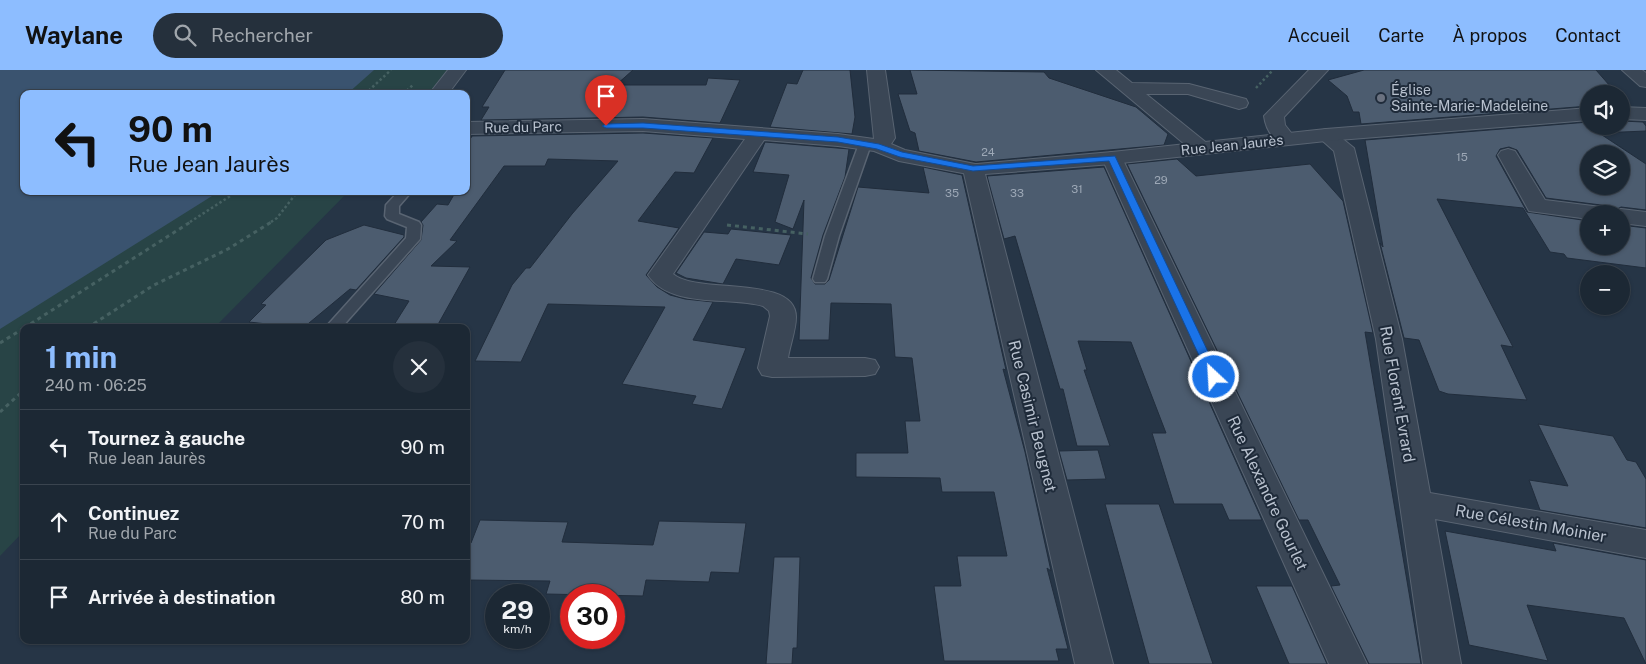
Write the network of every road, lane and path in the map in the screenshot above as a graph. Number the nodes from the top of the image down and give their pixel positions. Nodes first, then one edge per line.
1 (391, 70) edge
2 (457, 70) edge
3 (876, 70) edge
4 (1105, 70) edge
5 (1319, 70) edge
6 (1631, 70) edge
7 (1646, 82) edge
8 (1129, 88) junction
9 (370, 90) edge
10 (441, 90) edge
11 (1239, 103) dead end
12 (1630, 113) edge
13 (1646, 114) edge
14 (1580, 115) edge
15 (470, 128) edge
16 (758, 134) junction
17 (1326, 135) junction
18 (1286, 139) junction
19 (872, 145) junction
20 (1201, 148) junction
21 (1508, 155) dead end
22 (1112, 158) junction
23 (973, 169) junction
24 (232, 195) edge
25 (295, 195) edge
26 (402, 195) edge
27 (1580, 211) edge
28 (1630, 217) edge
29 (1646, 219) edge
30 (697, 221) junction
31 (832, 236) junction
32 (820, 278) dead end
33 (30, 324) edge
34 (93, 324) edge
35 (336, 324) edge
36 (20, 330) edge
37 (0, 343) edge
38 (865, 367) dead end
39 (20, 394) edge
40 (0, 412) edge
41 (1416, 503) junction
42 (1646, 544) edge
43 (1094, 664) edge
44 (1348, 664) edge
45 (1442, 664) edge

1 - 9 path
2 - 10 street
3 - 19 street
4 - 8 street
5 - 18 street
6 - 7 street
8 - 11 street
8 - 20 street
12 - 13 street
14 - 17 street, Rue Jean Jaurès
15 - 16 street, Rue du Parc
16 - 19 street, Rue du Parc
16 - 30 street
17 - 18 street, Rue Jean Jaurès
17 - 41 street, Rue Florent Evrard
18 - 20 street, Rue Jean Jaurès
19 - 23 street, Rue Jean Jaurès
19 - 31 lane
20 - 22 street, Rue Jean Jaurès
21 - 27 street
22 - 23 street, Rue Jean Jaurès
22 - 44 street, Rue Alexandre Gourlet
23 - 43 street, Rue Casimir Beugnet
24 - 33 path
25 - 34 path
26 - 35 lane
28 - 29 street
30 - 31 path
30 - 38 street
31 - 32 lane
36 - 37 path
39 - 40 path
41 - 42 street, Rue Célestin Moinier
41 - 45 street, Rue Florent Evrard

